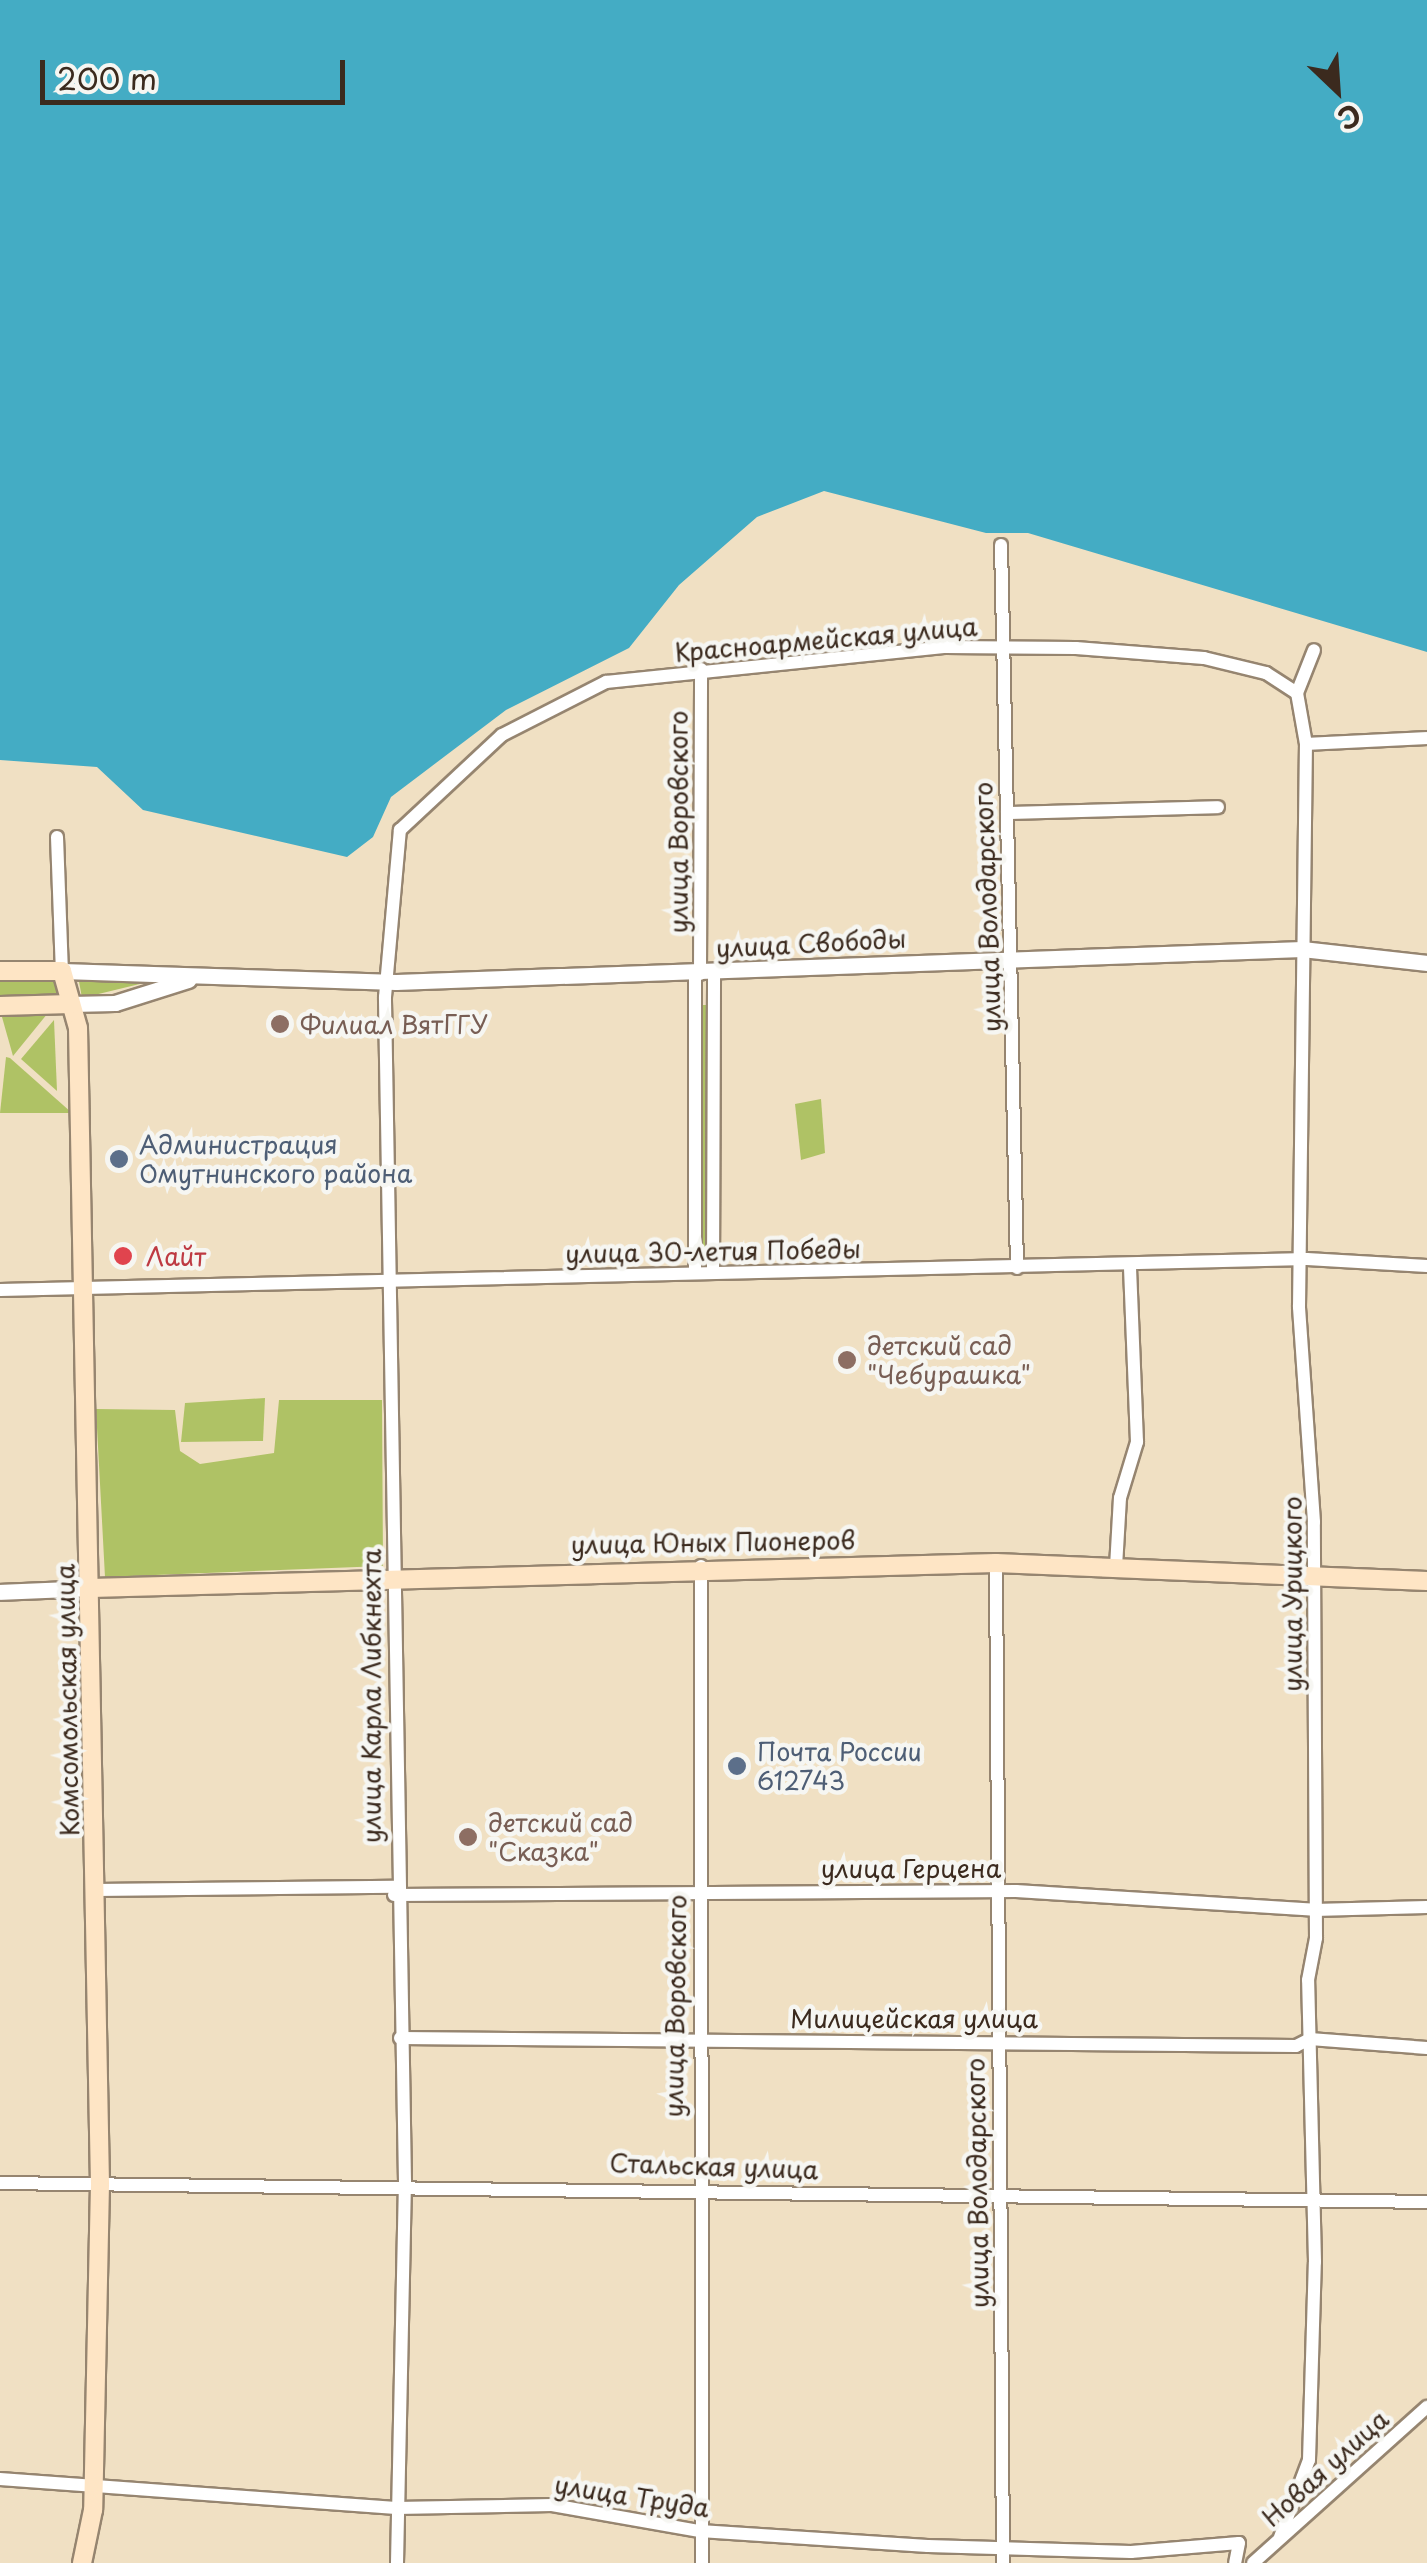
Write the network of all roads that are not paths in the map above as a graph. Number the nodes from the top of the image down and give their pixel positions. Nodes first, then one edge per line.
1 (1001, 545) dead end
2 (1000, 649) junction
3 (1314, 650) dead end
4 (700, 670) junction
5 (1297, 693) junction
6 (1427, 738) edge
7 (1306, 744) junction
8 (1218, 808) dead end
9 (1007, 813) junction
10 (400, 830) joint
11 (56, 837) dead end
12 (1302, 950) junction
13 (1013, 957) junction
14 (1427, 963) edge
15 (0, 971) edge
16 (62, 971) junction
17 (703, 974) junction
18 (196, 976) junction
19 (386, 982) junction
20 (71, 1004) junction
21 (0, 1006) edge
22 (1304, 1259) junction
23 (1130, 1264) junction
24 (1427, 1266) edge
25 (1017, 1268) junction
26 (695, 1273) junction
27 (713, 1273) junction
28 (387, 1282) junction
29 (84, 1288) junction
30 (0, 1290) edge
31 (996, 1563) junction
32 (701, 1566) junction
33 (1116, 1567) junction
34 (395, 1574) junction
35 (1311, 1574) junction
36 (1427, 1581) edge
37 (91, 1588) junction
38 (0, 1592) edge
39 (95, 1890) junction
40 (995, 1890) junction
41 (394, 1891) junction
42 (699, 1891) junction
43 (1427, 1907) edge
44 (1314, 1910) junction
45 (400, 2038) junction
46 (698, 2039) junction
47 (998, 2039) junction
48 (1310, 2039) junction
49 (1427, 2048) edge
50 (0, 2182) edge
51 (406, 2182) junction
52 (100, 2184) junction
53 (696, 2187) junction
54 (1002, 2198) junction
55 (1427, 2202) edge
56 (1311, 2204) junction
57 (1427, 2407) edge
58 (0, 2479) edge
59 (94, 2484) junction
60 (396, 2508) junction
61 (702, 2531) junction
62 (1280, 2537) junction
63 (1003, 2546) junction
64 (82, 2563) edge
65 (398, 2563) edge
66 (702, 2563) edge
67 (1003, 2563) edge
68 (1235, 2563) edge
69 (1253, 2563) edge

1 - 2 street, улица Володарского
2 - 4 street, Красноармейская улица
2 - 5 street, Красноармейская улица
2 - 9 street, улица Володарского
3 - 5 street
4 - 10 street, Красноармейская улица
4 - 17 street, улица Воровского
5 - 7 street, улица Урицкого
6 - 7 street
7 - 12 street, улица Урицкого
8 - 9 street
9 - 13 street, улица Володарского
10 - 19 street, улица Карла Либкнехта
11 - 16 street, Комсомольская улица
12 - 13 street, улица Свободы
12 - 14 street, улица Свободы
12 - 22 street, улица Урицкого
13 - 17 street, улица Свободы
13 - 25 street, улица Володарского
15 - 16 main road, улица Свободы
16 - 18 street, улица Свободы
16 - 20 main road, Комсомольская улица
17 - 19 street, улица Свободы
17 - 26 street
17 - 27 street, улица Воровского
18 - 19 street, улица Свободы
18 - 20 street, улица Свободы
19 - 28 street, улица Карла Либкнехта
20 - 21 main road, улица Свободы
20 - 29 main road, Комсомольская улица
22 - 23 street, улица 30-летия Победы
22 - 24 street, улица 30-летия Победы
22 - 35 street, улица Урицкого
23 - 25 street, улица 30-летия Победы
23 - 33 street
25 - 27 street, улица 30-летия Победы
26 - 27 street, улица 30-летия Победы
26 - 28 street, улица 30-летия Победы
28 - 29 street, улица 30-летия Победы
28 - 34 street, улица Карла Либкнехта
29 - 30 street, улица 30-летия Победы
29 - 37 main road, Комсомольская улица
31 - 32 main road, улица Юных Пионеров
31 - 33 main road, улица Юных Пионеров
31 - 40 street, улица Володарского
32 - 34 main road, улица Юных Пионеров
32 - 42 street, улица Воровского
33 - 35 main road, улица Юных Пионеров
34 - 37 main road, улица Юных Пионеров
34 - 41 street, улица Карла Либкнехта
35 - 36 main road, улица Юных Пионеров
35 - 44 street, улица Урицкого
37 - 38 street, улица Юных Пионеров
37 - 39 main road, Комсомольская улица
39 - 41 street, улица Герцена
39 - 52 main road, Комсомольская улица
40 - 42 street, улица Герцена
40 - 44 street, улица Герцена
40 - 47 street, улица Володарского
41 - 42 street, улица Герцена
41 - 45 street, улица Карла Либкнехта
42 - 46 street, улица Воровского
43 - 44 street, улица Герцена
44 - 48 street, улица Урицкого
45 - 46 street, Милицейская улица
45 - 51 street, улица Карла Либкнехта
46 - 47 street, Милицейская улица
46 - 53 street, улица Воровского
47 - 48 street, Милицейская улица
47 - 54 street, улица Володарского
48 - 49 street, Милицейская улица
48 - 56 street, улица Урицкого
50 - 52 street, Стальская улица
51 - 52 street, Стальская улица
51 - 53 street, Стальская улица
51 - 60 street, улица Карла Либкнехта
52 - 59 main road, Комсомольская улица
53 - 54 street, Стальская улица
53 - 61 street, улица Воровского
54 - 56 street, Стальская улица
54 - 63 street, улица Володарского
55 - 56 street, Стальская улица
56 - 62 street, улица Урицкого
57 - 62 street, Новая улица
58 - 59 street, улица Труда
59 - 60 street, улица Труда
59 - 64 main road, Комсомольская улица
60 - 61 street, улица Труда
60 - 65 street, улица Карла Либкнехта
61 - 63 street, улица Труда
61 - 66 street, улица Воровского
62 - 69 street, Новая улица
63 - 67 street, улица Володарского
63 - 68 street, улица Труда

